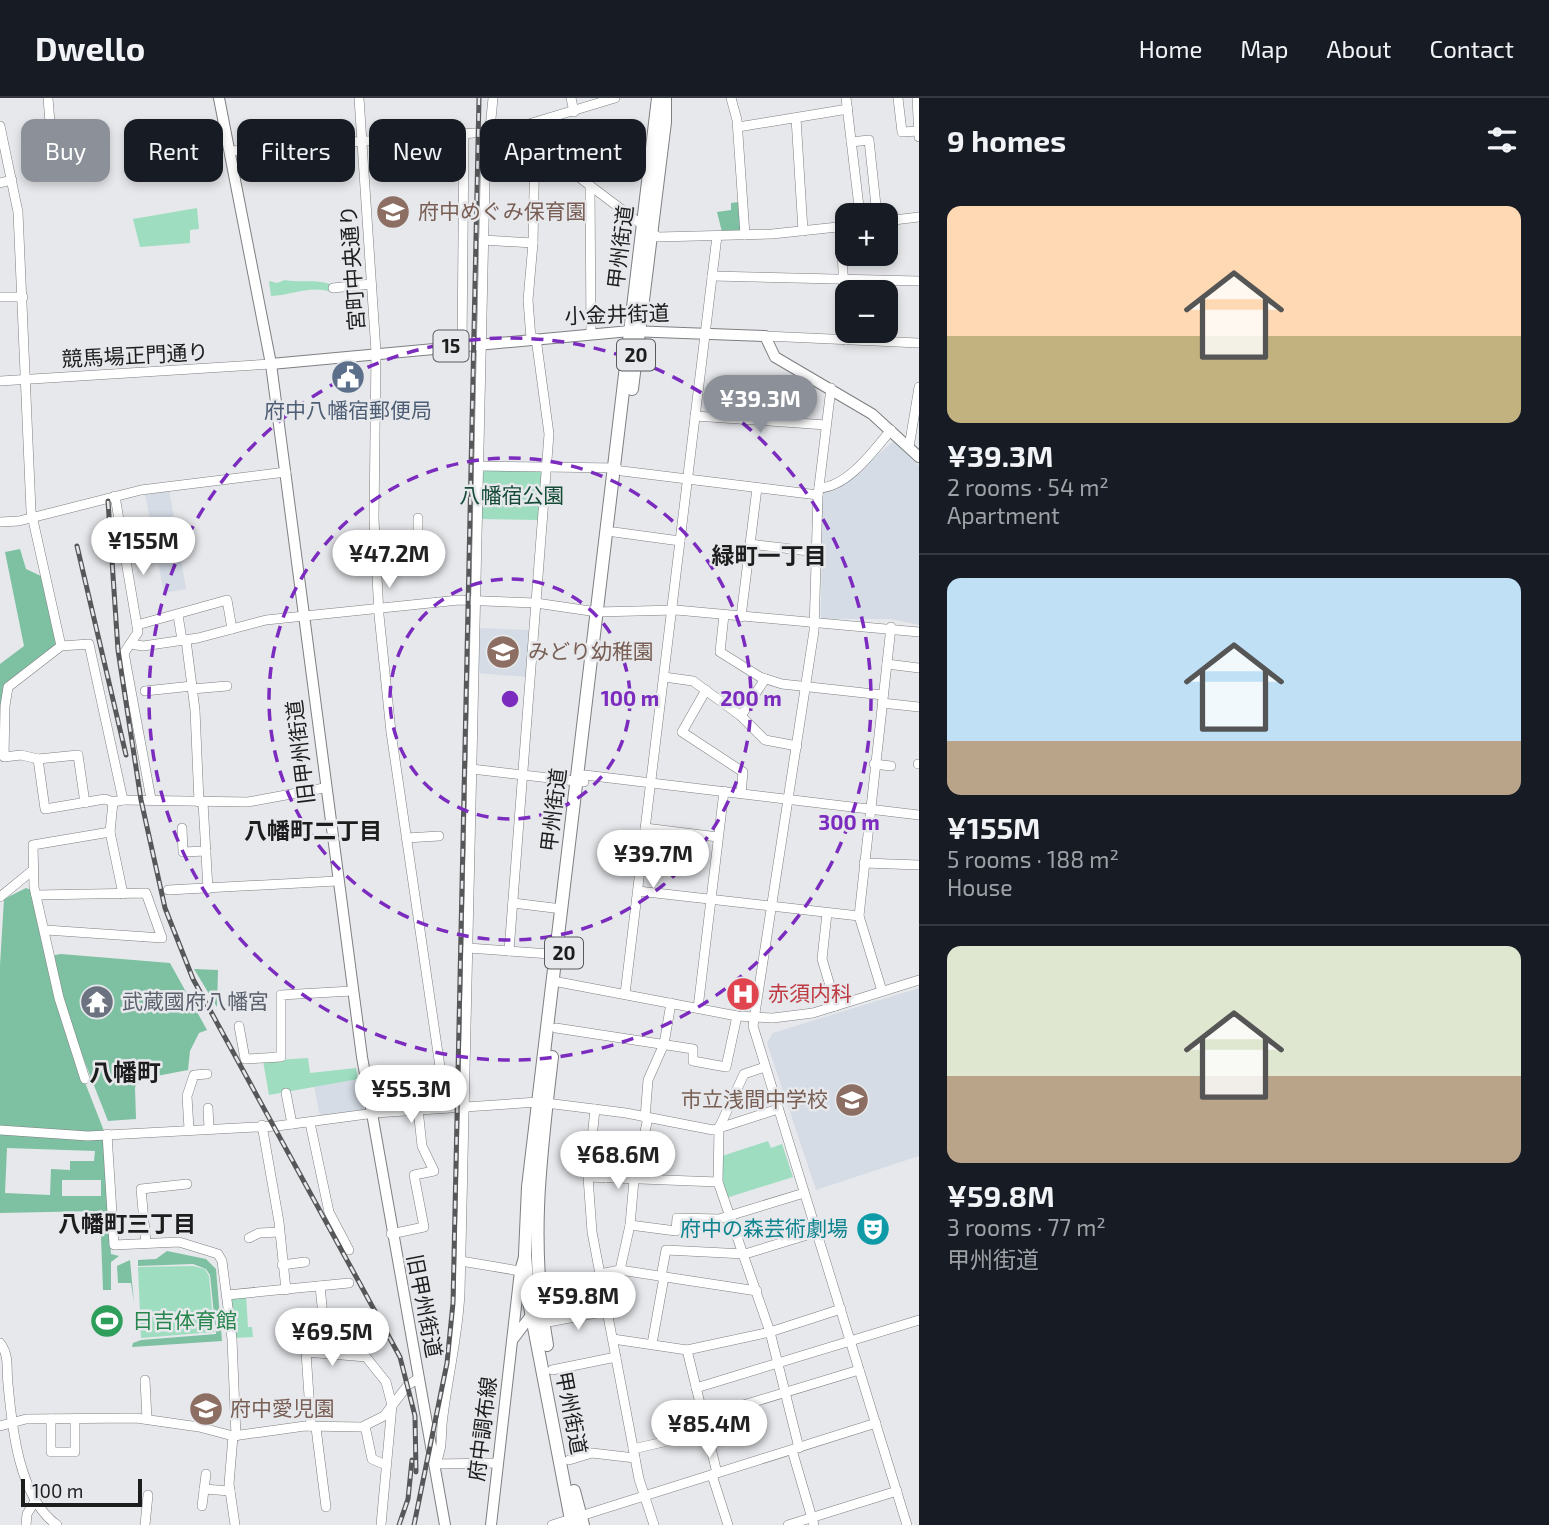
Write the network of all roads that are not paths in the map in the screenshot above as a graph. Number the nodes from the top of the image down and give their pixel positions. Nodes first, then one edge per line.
1 (48, 98) edge
2 (219, 98) edge
3 (359, 98) edge
4 (493, 98) edge
5 (571, 98) edge
6 (658, 98) edge
7 (665, 98) edge
8 (731, 98) edge
9 (846, 98) edge
10 (898, 98) edge
11 (917, 98) edge
12 (610, 99) edge
13 (848, 109) junction
14 (574, 112) junction
15 (796, 118) junction
16 (50, 119) edge
17 (490, 119) edge
18 (548, 119) edge
19 (0, 126) edge
20 (738, 127) junction
21 (919, 131) edge
22 (919, 137) edge
23 (361, 141) junction
24 (369, 141) edge
25 (851, 142) junction
26 (231, 151) junction
27 (12, 180) junction
28 (464, 182) edge
29 (486, 182) edge
30 (534, 182) edge
31 (585, 182) edge
32 (0, 183) edge
33 (590, 186) junction
34 (859, 203) edge
35 (876, 203) edge
36 (919, 217) edge
37 (898, 220) edge
38 (835, 227) edge
39 (647, 230) junction
40 (803, 231) junction
41 (745, 235) junction
42 (717, 236) junction
43 (483, 240) junction
44 (533, 243) junction
45 (843, 266) edge
46 (712, 276) junction
47 (843, 279) junction
48 (919, 281) edge
49 (371, 284) junction
50 (333, 289) dead end
51 (23, 297) junction
52 (0, 298) edge
53 (635, 331) junction
54 (705, 333) junction
55 (592, 334) junction
56 (765, 336) junction
57 (533, 338) junction
58 (835, 339) edge
59 (898, 342) edge
60 (482, 343) junction
61 (919, 343) edge
62 (462, 345) junction
63 (376, 352) junction
64 (271, 363) junction
65 (27, 379) junction
66 (0, 381) edge
67 (919, 387) edge
68 (831, 388) junction
69 (917, 415) edge
70 (695, 416) junction
71 (826, 425) junction
72 (891, 430) junction
73 (909, 447) junction
74 (919, 457) edge
75 (478, 466) junction
76 (547, 468) junction
77 (619, 469) junction
78 (286, 472) junction
79 (687, 479) junction
80 (757, 488) junction
81 (818, 491) junction
82 (115, 496) junction
83 (33, 516) junction
84 (418, 518) dead end
85 (0, 522) edge
86 (614, 532) junction
87 (680, 541) junction
88 (750, 544) junction
89 (817, 552) junction
90 (418, 558) dead end
91 (475, 600) junction
92 (536, 603) junction
93 (378, 607) junction
94 (671, 610) junction
95 (601, 612) junction
96 (178, 615) junction
97 (724, 615) junction
98 (305, 616) junction
99 (741, 617) junction
100 (137, 625) junction
101 (815, 625) junction
102 (891, 627) junction
103 (232, 629) junction
104 (919, 632) edge
105 (184, 640) junction
106 (130, 644) junction
107 (61, 646) junction
108 (887, 664) junction
109 (919, 668) edge
110 (664, 677) junction
111 (765, 679) junction
112 (226, 686) dead end
113 (192, 687) junction
114 (806, 687) junction
115 (145, 691) dead end
116 (706, 691) junction
117 (882, 699) junction
118 (919, 707) edge
119 (741, 716) junction
120 (797, 746) junction
121 (38, 759) junction
122 (874, 764) junction
123 (891, 766) dead end
124 (472, 769) junction
125 (523, 775) junction
126 (582, 779) junction
127 (651, 782) junction
128 (324, 788) junction
129 (724, 791) junction
130 (741, 793) junction
131 (789, 798) junction
132 (150, 799) junction
133 (123, 800) junction
134 (113, 802) junction
135 (201, 802) junction
136 (85, 803) junction
137 (869, 809) junction
138 (919, 815) edge
139 (182, 828) dead end
140 (645, 828) junction
141 (110, 832) junction
142 (439, 836) dead end
143 (718, 837) junction
144 (406, 838) junction
145 (206, 851) junction
146 (864, 863) junction
147 (919, 864) edge
148 (33, 870) junction
149 (337, 881) junction
150 (208, 889) junction
151 (168, 890) dead end
152 (638, 891) junction
153 (123, 894) junction
154 (36, 895) junction
155 (0, 897) edge
156 (711, 900) junction
157 (513, 903) junction
158 (774, 907) junction
159 (562, 909) junction
160 (827, 913) junction
161 (859, 916) junction
162 (46, 930) junction
163 (468, 948) junction
164 (509, 951) junction
165 (560, 955) junction
166 (919, 980) edge
167 (557, 982) junction
168 (352, 991) junction
169 (883, 991) junction
170 (625, 995) junction
171 (671, 1003) junction
172 (836, 1006) junction
173 (698, 1008) junction
174 (737, 1016) junction
175 (756, 1018) junction
176 (239, 1026) dead end
177 (556, 1028) junction
178 (664, 1044) junction
179 (765, 1067) junction
180 (207, 1074) dead end
181 (85, 1079) dead end
182 (286, 1093) dead end
183 (543, 1102) junction
184 (464, 1107) junction
185 (208, 1108) dead end
186 (446, 1108) junction
187 (418, 1109) junction
188 (595, 1109) junction
189 (778, 1109) junction
190 (371, 1114) junction
191 (647, 1118) junction
192 (310, 1123) junction
193 (292, 1124) junction
194 (262, 1125) junction
195 (209, 1128) junction
196 (719, 1128) junction
197 (189, 1129) junction
198 (0, 1130) edge
199 (107, 1133) junction
200 (639, 1162) junction
201 (588, 1177) junction
202 (606, 1178) junction
203 (634, 1180) junction
204 (718, 1182) junction
205 (187, 1184) dead end
206 (804, 1193) junction
207 (728, 1217) junction
208 (631, 1225) junction
209 (279, 1232) junction
210 (817, 1232) junction
211 (391, 1234) junction
212 (249, 1238) dead end
213 (146, 1243) junction
214 (349, 1250) dead end
215 (525, 1254) junction
216 (745, 1254) junction
217 (461, 1261) junction
218 (306, 1262) dead end
219 (282, 1265) junction
220 (620, 1270) junction
221 (520, 1271) junction
222 (600, 1275) junction
223 (662, 1277) junction
224 (349, 1283) dead end
225 (320, 1286) junction
226 (286, 1290) junction
227 (757, 1291) junction
228 (227, 1295) junction
229 (841, 1310) junction
230 (607, 1311) junction
231 (323, 1316) dead end
232 (919, 1320) edge
233 (537, 1322) junction
234 (770, 1332) junction
235 (514, 1338) junction
236 (613, 1339) junction
237 (851, 1341) junction
238 (0, 1343) edge
239 (652, 1344) junction
240 (687, 1350) junction
241 (616, 1357) junction
242 (0, 1361) edge
243 (778, 1363) junction
244 (6, 1370) junction
245 (552, 1370) junction
246 (859, 1370) junction
247 (419, 1378) junction
248 (145, 1380) dead end
249 (696, 1388) junction
250 (785, 1393) junction
251 (392, 1405) junction
252 (704, 1417) junction
253 (51, 1419) junction
254 (75, 1419) junction
255 (147, 1419) junction
256 (12, 1422) junction
257 (876, 1423) junction
258 (0, 1426) edge
259 (366, 1426) junction
260 (314, 1427) junction
261 (707, 1432) junction
262 (234, 1436) junction
263 (795, 1449) junction
264 (634, 1454) junction
265 (569, 1460) junction
266 (498, 1463) junction
267 (435, 1464) junction
268 (386, 1465) junction
269 (206, 1474) dead end
270 (715, 1474) junction
271 (204, 1489) junction
272 (230, 1491) junction
273 (897, 1491) junction
274 (148, 1495) dead end
275 (645, 1496) junction
276 (35, 1501) junction
277 (202, 1506) dead end
278 (326, 1507) dead end
279 (577, 1521) edge
280 (813, 1521) edge
281 (26, 1525) edge
282 (57, 1525) edge
283 (145, 1525) edge
284 (236, 1525) edge
285 (381, 1525) edge
286 (445, 1525) edge
287 (491, 1525) edge
288 (552, 1525) edge
289 (654, 1525) edge
290 (728, 1525) edge
291 (788, 1525) edge
292 (907, 1525) edge

1 - 16 street
2 - 26 main road, 旧甲州街道
3 - 23 street, 宮町中央通り
4 - 17 street
5 - 14 street
6 - 39 highway, 甲州街道 / 20
7 - 39 highway, 甲州街道 / 20
8 - 20 street
9 - 13 street
10 - 21 street
11 - 21 street
12 - 14 street
13 - 15 street
13 - 25 street
14 - 18 street
15 - 20 street
15 - 40 street
19 - 27 street
20 - 41 street
21 - 22 street
23 - 24 street
23 - 26 street
23 - 49 street, 宮町中央通り
25 - 34 street
25 - 35 street
26 - 64 main road, 旧甲州街道
27 - 32 street
27 - 51 street
28 - 62 street
29 - 43 street
30 - 44 street
31 - 33 street
33 - 39 street
33 - 55 street
36 - 37 street
38 - 40 street
39 - 42 street
39 - 53 highway, 甲州街道 / 20
40 - 41 street
41 - 42 street
42 - 46 street
43 - 44 street
43 - 60 street
44 - 57 street
45 - 47 street
46 - 47 street
46 - 54 street
47 - 48 street
49 - 50 street
49 - 63 street, 宮町中央通り
51 - 52 street
51 - 65 street
53 - 54 main road, 小金井街道 / 15
53 - 55 main road, 小金井街道 / 15
53 - 77 highway, 甲州街道 / 20
54 - 56 main road, 小金井街道 / 15
54 - 70 street
55 - 57 main road, 小金井街道 / 15
56 - 58 street
56 - 68 main road
57 - 60 main road, 小金井街道 / 15
57 - 76 street
59 - 61 street
60 - 62 main road, 小金井街道 / 15
60 - 75 street
62 - 63 main road, 小金井街道 / 15
63 - 64 main road, 小金井街道 / 15
63 - 93 street, 宮町中央通り
64 - 65 street, 競馬場正門通り
64 - 78 main road, 旧甲州街道
65 - 66 street, 競馬場正門通り
65 - 83 street
67 - 69 street
68 - 71 street
68 - 72 main road
69 - 73 street
70 - 71 street
70 - 79 street
71 - 81 street
72 - 73 main road
72 - 81 street
73 - 74 main road
75 - 76 street
75 - 91 street
76 - 77 street
76 - 92 street
77 - 79 street
77 - 86 highway, 甲州街道 / 20
77 - 95 highway, 甲州街道 / 20
78 - 82 street
78 - 98 main road, 旧甲州街道
79 - 80 street
79 - 87 street
80 - 81 street
80 - 88 street
81 - 89 street
82 - 83 street
82 - 100 street
83 - 85 street
83 - 107 street
84 - 90 street
86 - 87 street
86 - 95 highway, 甲州街道 / 20
87 - 94 street
88 - 89 street
88 - 99 street
89 - 101 street
91 - 92 street
91 - 93 street
91 - 124 street
92 - 95 street
92 - 125 street
93 - 98 street
93 - 144 street, 宮町中央通り
94 - 95 street
94 - 97 street
94 - 110 street
95 - 126 highway, 甲州街道 / 20
96 - 100 street
96 - 103 street
96 - 105 street
97 - 99 street
97 - 111 street
98 - 103 street
98 - 128 main road, 旧甲州街道
99 - 101 street
100 - 106 street
101 - 102 street
101 - 114 street
102 - 104 street
102 - 108 street
103 - 105 street
105 - 106 street
105 - 113 street
106 - 132 street
107 - 121 street
107 - 133 street
108 - 109 street
108 - 117 street
110 - 116 street
110 - 127 street
111 - 114 street
111 - 119 street
112 - 113 street
113 - 115 street
113 - 135 street
114 - 117 street
114 - 120 street
116 - 119 street
116 - 130 street
117 - 118 street
117 - 122 street
119 - 120 street
120 - 131 street
121 - 136 street
121 - 136 street
122 - 123 street
122 - 137 street
124 - 125 street
124 - 163 street
125 - 126 street
125 - 157 street
126 - 127 street
126 - 159 highway, 甲州街道 / 20
126 - 165 highway, 甲州街道 / 20
127 - 129 street
127 - 140 street
128 - 135 street
128 - 149 main road, 旧甲州街道
129 - 130 street
129 - 143 street
130 - 131 street
131 - 137 street
131 - 158 street
132 - 133 street
132 - 135 street
133 - 134 street
134 - 136 street
134 - 141 street
135 - 145 street
137 - 138 street
137 - 146 street
139 - 145 street
140 - 143 street
140 - 152 street
141 - 148 street
141 - 153 street
142 - 144 street
143 - 156 street
144 - 186 street, 宮町中央通り
145 - 150 street
146 - 147 street
146 - 161 street
148 - 154 street
148 - 155 street
149 - 150 street
149 - 168 main road, 旧甲州街道
150 - 151 street
152 - 156 street
152 - 170 street
153 - 154 street
153 - 162 street
154 - 162 street
156 - 158 street
156 - 173 street
157 - 159 street
157 - 164 street
158 - 160 street
158 - 175 street
159 - 165 highway, 甲州街道 / 20
160 - 161 street
160 - 172 street
161 - 169 street
162 - 181 street
163 - 164 street
163 - 184 street
164 - 165 street
165 - 167 highway, 甲州街道 / 20
166 - 169 street
167 - 170 street
167 - 177 highway, 甲州街道 / 20
167 - 183 highway, 甲州街道 / 20
168 - 176 street
168 - 190 main road, 旧甲州街道
169 - 172 street
170 - 171 street
171 - 173 street
171 - 178 street
172 - 175 street
173 - 174 street
174 - 175 street
174 - 178 street
175 - 179 street
177 - 178 street
177 - 183 highway, 甲州街道 / 20
178 - 191 street
179 - 189 street
179 - 196 street
180 - 197 street
182 - 193 street
183 - 184 street
183 - 188 street
183 - 215 highway, 甲州街道 / 20
183 - 233 highway, 甲州街道 / 20
184 - 186 street
184 - 217 street
185 - 195 street
186 - 187 street
187 - 190 street
187 - 211 street
188 - 191 street
188 - 201 street
189 - 196 street
189 - 206 street
190 - 192 street
190 - 211 main road, 旧甲州街道
191 - 196 street
191 - 200 street
192 - 193 street
192 - 214 street
193 - 194 street
194 - 195 street
194 - 209 street
195 - 197 street
196 - 204 street
197 - 199 street
198 - 199 street
199 - 213 street
200 - 202 street
200 - 203 street
201 - 202 street
201 - 222 street
202 - 203 street
203 - 204 street
203 - 208 street
204 - 207 street
205 - 213 street
206 - 207 street
206 - 210 street
207 - 208 street
207 - 216 street
208 - 220 street
209 - 212 street
209 - 219 street
210 - 216 street
210 - 229 street
211 - 247 main road, 旧甲州街道
213 - 228 street
215 - 221 main road, 府中調布線
215 - 233 highway, 甲州街道 / 20
216 - 223 street
216 - 227 street
217 - 221 street
217 - 267 street
218 - 219 street
219 - 226 street
220 - 222 street
220 - 223 street
221 - 235 main road, 府中調布線
222 - 230 street
223 - 227 street
223 - 239 street
224 - 225 street
225 - 226 street
225 - 231 street
226 - 228 street
227 - 234 street
228 - 262 street
229 - 234 street
229 - 237 street
230 - 233 street
230 - 236 street
232 - 237 street
233 - 235 main road
233 - 245 highway, 甲州街道 / 20
233 - 279 highway, 甲州街道 / 20
234 - 240 street
234 - 243 street
235 - 266 main road, 府中調布線
236 - 239 street
236 - 241 street
237 - 243 street
237 - 246 street
238 - 244 street
239 - 240 street
240 - 249 street
241 - 245 street
241 - 264 street
242 - 244 street
243 - 249 street
243 - 250 street
244 - 256 street
245 - 265 highway, 甲州街道 / 20
246 - 250 street
246 - 257 street
247 - 251 street
247 - 267 main road, 旧甲州街道
248 - 255 street
249 - 252 street
250 - 252 street
250 - 263 street
251 - 259 street
251 - 260 street
251 - 268 street
252 - 261 street
253 - 254 street
253 - 254 street
253 - 256 street
254 - 255 street
255 - 262 street
256 - 258 street
256 - 276 street
257 - 263 street
257 - 273 street
259 - 260 street
259 - 268 street
260 - 262 street
260 - 278 street
261 - 264 street
261 - 270 street
262 - 272 street
263 - 270 street
263 - 280 street
264 - 265 street
264 - 275 street
265 - 279 highway, 甲州街道 / 20
266 - 267 street
266 - 287 main road, 府中調布線
267 - 286 main road, 旧甲州街道
268 - 285 street
269 - 271 street
270 - 275 street
270 - 290 street
271 - 272 street
271 - 277 street
272 - 284 street
273 - 280 street
273 - 292 street
274 - 283 street
275 - 279 street
275 - 289 street
276 - 281 street
276 - 282 street
279 - 288 street
280 - 291 street

